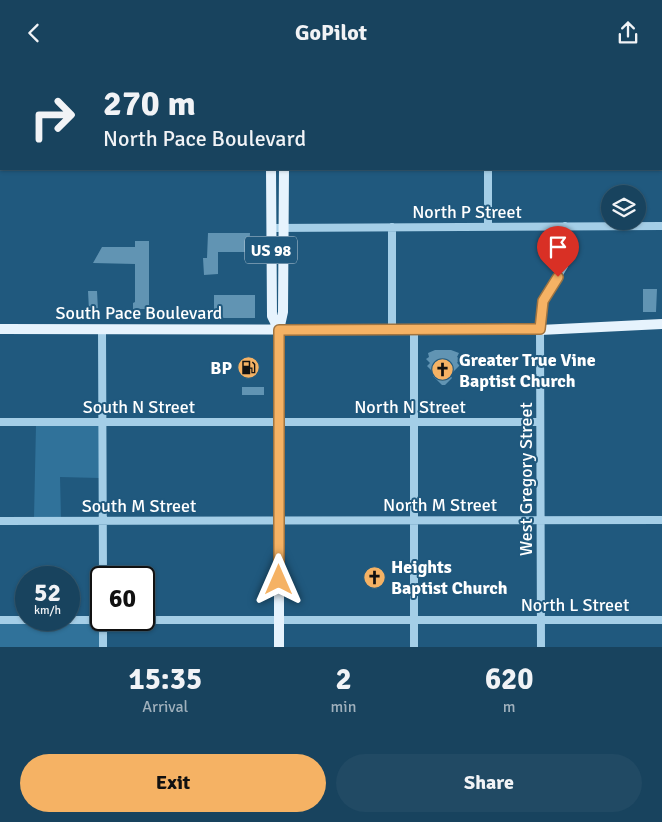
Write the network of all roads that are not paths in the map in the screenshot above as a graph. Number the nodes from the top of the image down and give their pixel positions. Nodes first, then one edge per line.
1 (271, 170) edge
2 (284, 170) edge
3 (488, 170) edge
4 (565, 226) junction
5 (662, 226) edge
6 (284, 227) junction
7 (392, 227) junction
8 (488, 227) junction
9 (272, 228) junction
10 (662, 324) edge
11 (0, 329) edge
12 (392, 329) junction
13 (414, 329) junction
14 (540, 329) junction
15 (102, 330) junction
16 (279, 330) junction
17 (279, 421) junction
18 (0, 422) edge
19 (103, 422) junction
20 (414, 422) junction
21 (540, 423) junction
22 (279, 520) junction
23 (414, 520) junction
24 (541, 520) junction
25 (662, 520) edge
26 (0, 521) edge
27 (103, 521) junction
28 (103, 566) edge
29 (0, 620) edge
30 (15, 620) edge
31 (155, 620) edge
32 (279, 620) junction
33 (414, 620) junction
34 (541, 620) junction
35 (662, 620) edge
36 (102, 631) edge
37 (103, 647) edge
38 (279, 647) edge
39 (414, 647) edge
40 (541, 647) edge

1 - 9 main road, US 98
2 - 6 main road, US 98
3 - 8 street
4 - 5 street, North P Street
4 - 8 street, North P Street
4 - 14 street, West Gregory Street
6 - 7 street, North P Street
6 - 9 street, North P Street
6 - 16 main road, US 98
7 - 8 street, North P Street
7 - 12 street
9 - 16 main road, US 98
10 - 14 main road, South Pace Boulevard
11 - 15 main road, South Pace Boulevard
12 - 13 main road, South Pace Boulevard
12 - 16 main road, South Pace Boulevard
13 - 14 main road, South Pace Boulevard
13 - 20 street
14 - 21 street, West Gregory Street
15 - 16 main road, South Pace Boulevard
15 - 19 street
16 - 17 main road
17 - 19 street, South N Street
17 - 20 street, North N Street
17 - 22 main road
18 - 19 street, South N Street
19 - 27 street
20 - 21 street, North N Street
20 - 23 street
21 - 24 street, West Gregory Street
22 - 23 street, North M Street
22 - 27 street, South M Street
22 - 32 main road
23 - 24 street, North M Street
23 - 33 street
24 - 25 street, North M Street
24 - 34 street, West Gregory Street
26 - 27 street, South M Street
27 - 28 street
29 - 30 street
31 - 32 street, North L Street
32 - 33 street, North L Street
32 - 38 main road
33 - 34 street, North L Street
33 - 39 street
34 - 35 street, North L Street
34 - 40 street, West Gregory Street
36 - 37 street

